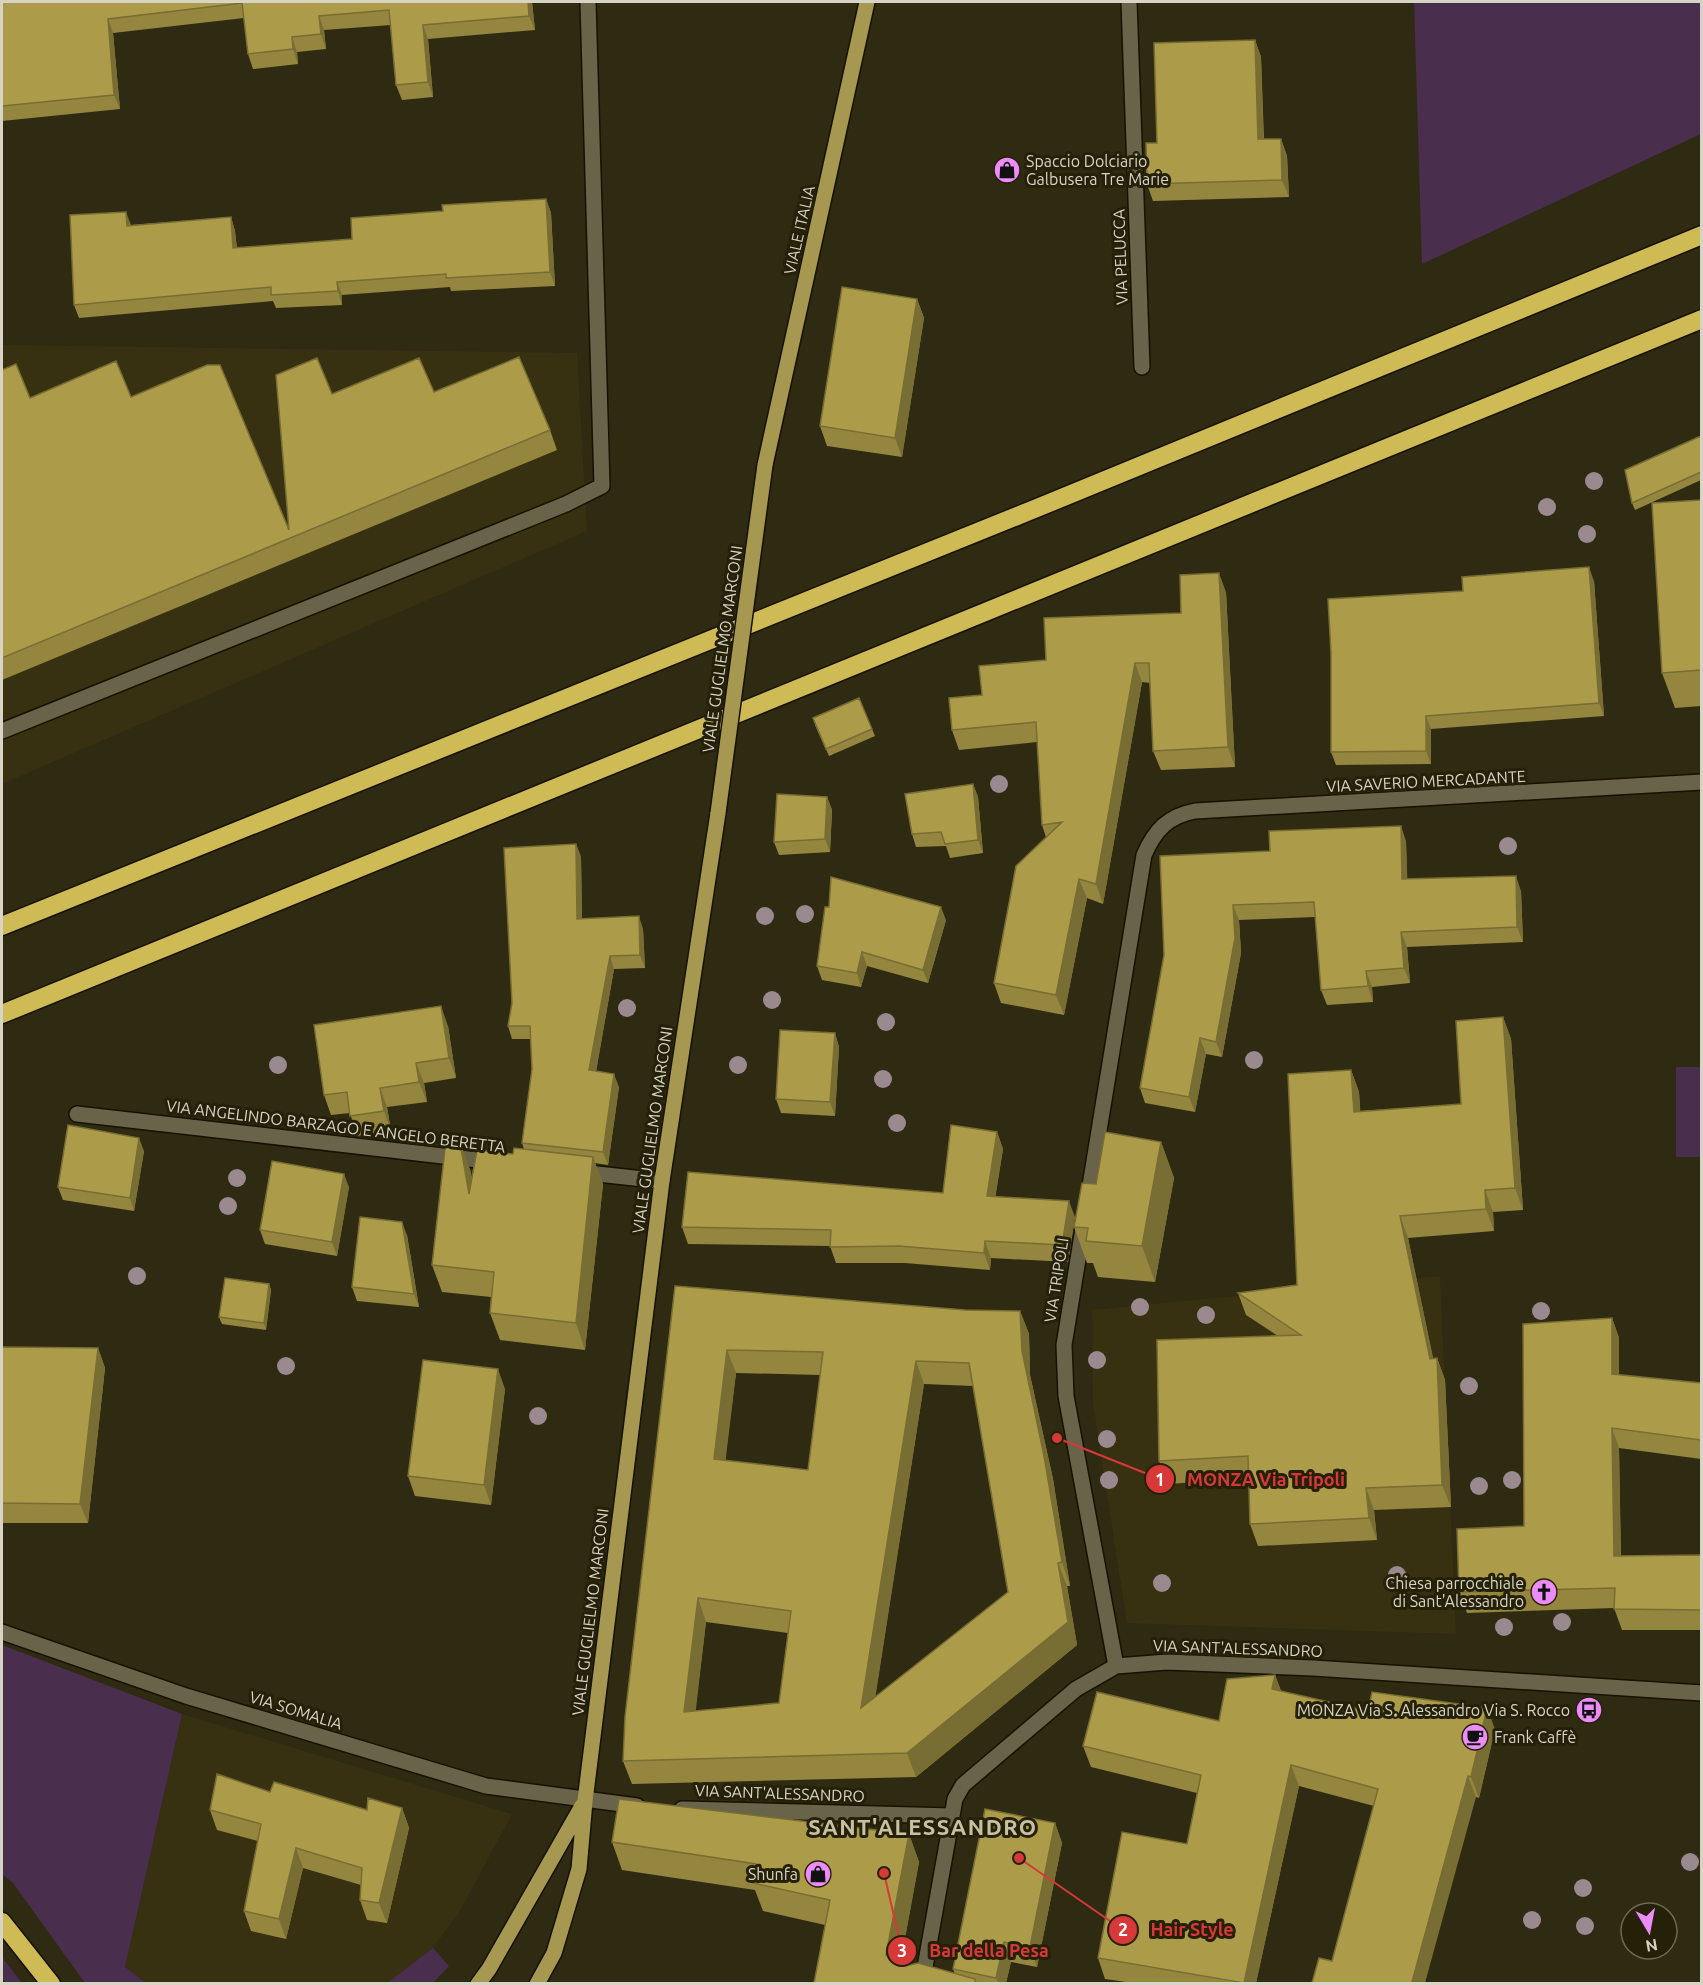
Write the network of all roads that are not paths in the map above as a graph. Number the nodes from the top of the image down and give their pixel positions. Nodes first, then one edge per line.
1 (588, 2) edge
2 (867, 2) edge
3 (1129, 2) edge
4 (1701, 235) edge
5 (1701, 319) edge
6 (1142, 367) dead end
7 (765, 465) joint
8 (2, 731) edge
9 (1701, 782) edge
10 (1158, 830) joint
11 (96, 888) junction
12 (2, 919) edge
13 (2, 926) edge
14 (96, 976) junction
15 (2, 1014) edge
16 (2, 1025) edge
17 (77, 1114) dead end
18 (510, 1164) edge
19 (568, 1171) edge
20 (662, 1181) junction
21 (2, 1632) edge
22 (1116, 1666) junction
23 (1701, 1693) edge
24 (585, 1801) junction
25 (952, 1816) junction
26 (2, 1922) edge
27 (51, 1983) edge
28 (478, 1983) edge
29 (537, 1983) edge
30 (922, 1983) edge

1 - 8 street
2 - 7 main road, VIALE ITALIA
3 - 6 street, VIA PELUCCA
4 - 11 highway
5 - 14 highway
7 - 20 main road, VIALE GUGLIELMO MARCONI, bridge
9 - 10 street, VIA SAVERIO MERCADANTE
10 - 22 street, VIA TRIPOLI
11 - 12 highway
11 - 13 highway
14 - 15 highway
14 - 16 highway
17 - 18 street, VIA ANGELINDO BARZAGO E ANGELO BERETTA
19 - 20 street
20 - 24 main road, VIALE GUGLIELMO MARCONI
21 - 24 street, VIA SOMALIA
22 - 23 street, VIA SANT'ALESSANDRO
22 - 25 street, VIA SANT'ALESSANDRO
24 - 25 street, VIA SANT'ALESSANDRO
24 - 28 main road, VIALE GUGLIELMO MARCONI
24 - 29 main road, VIALE GUGLIELMO MARCONI
25 - 30 street
26 - 27 highway

